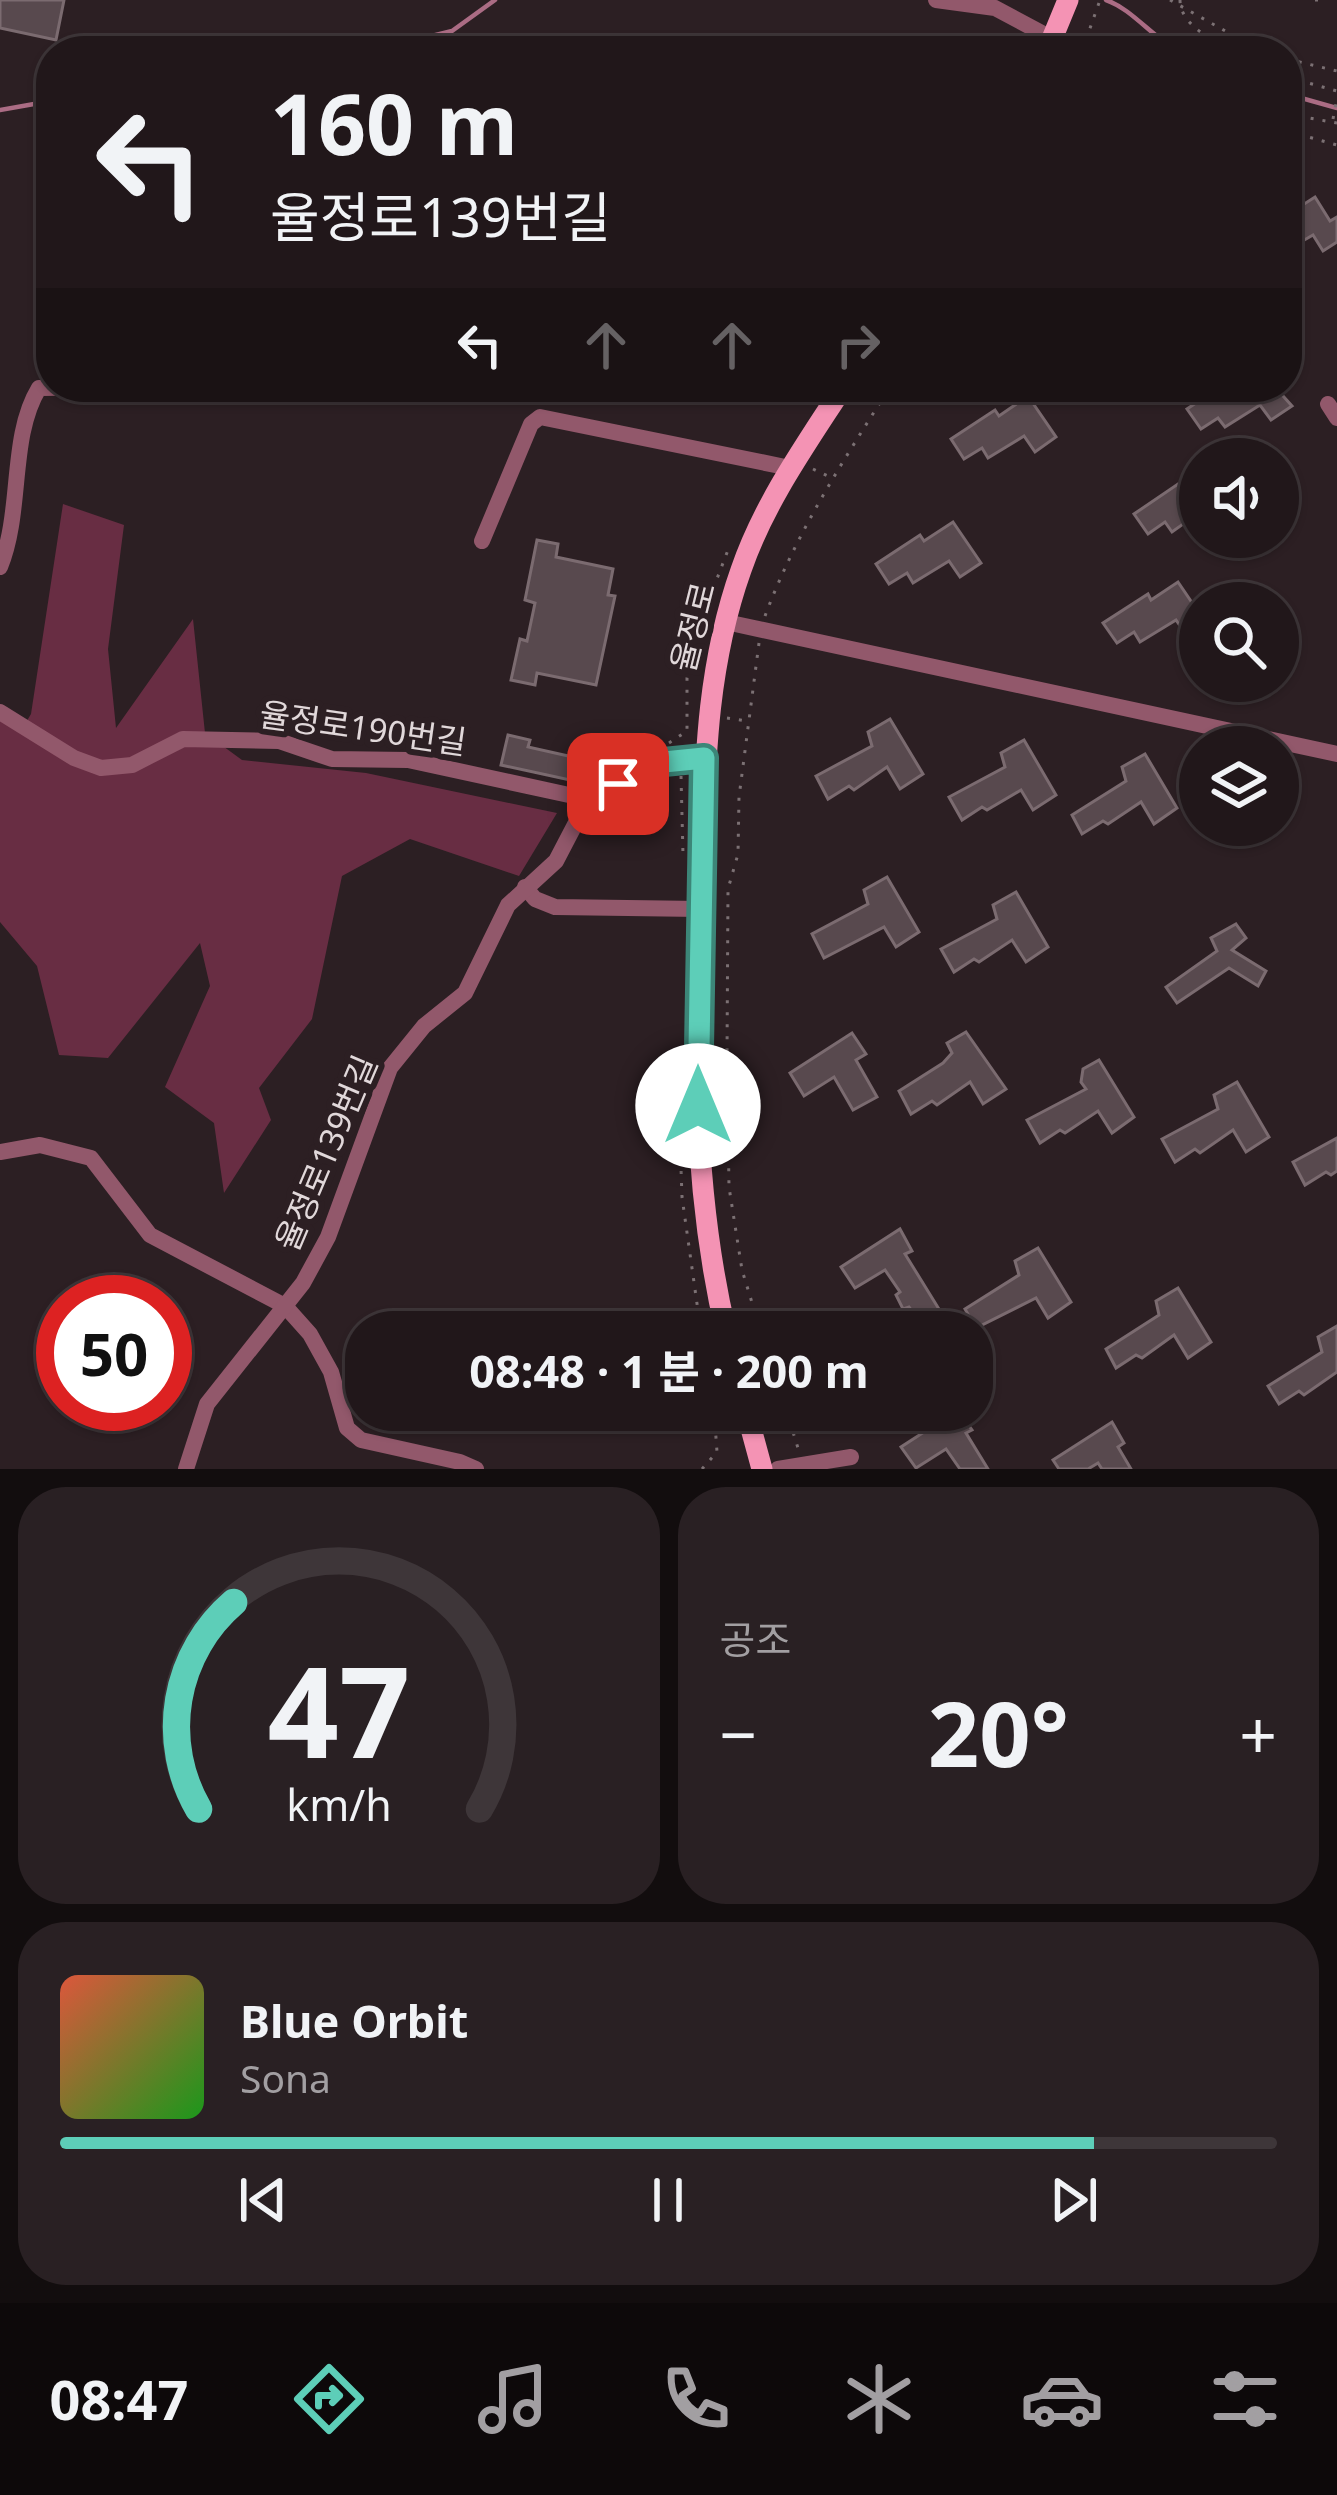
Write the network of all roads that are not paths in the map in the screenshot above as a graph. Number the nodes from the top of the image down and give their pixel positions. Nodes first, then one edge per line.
1 (936, 0) edge
2 (1065, 8) edge
3 (1037, 36) edge
4 (1054, 36) edge
5 (36, 393) edge
6 (833, 402) edge
7 (790, 468) junction
8 (482, 541) dead end
9 (0, 567) edge
10 (726, 622) junction
11 (0, 712) edge
12 (1337, 754) edge
13 (704, 758) junction
14 (592, 800) junction
15 (525, 887) junction
16 (700, 909) junction
17 (0, 1152) edge
18 (286, 1306) junction
19 (722, 1311) edge
20 (752, 1431) edge
21 (851, 1456) dead end
22 (186, 1469) edge
23 (476, 1469) edge
24 (762, 1469) edge
25 (778, 1469) edge

1 - 3 street
2 - 4 main road
5 - 9 street
6 - 7 main road, 율정로
7 - 8 street
7 - 10 main road, 율정로
10 - 12 street
10 - 13 main road, 율정로
11 - 14 street, 율정로190번길
13 - 14 street, 율정로139번길
13 - 16 main road, 율정로
14 - 15 street, 율정로139번길
15 - 16 street
15 - 18 street, 율정로139번길
16 - 19 main road, 율정로
17 - 18 street
18 - 22 street, 율정로139번길
18 - 23 street
20 - 24 main road
21 - 25 street

